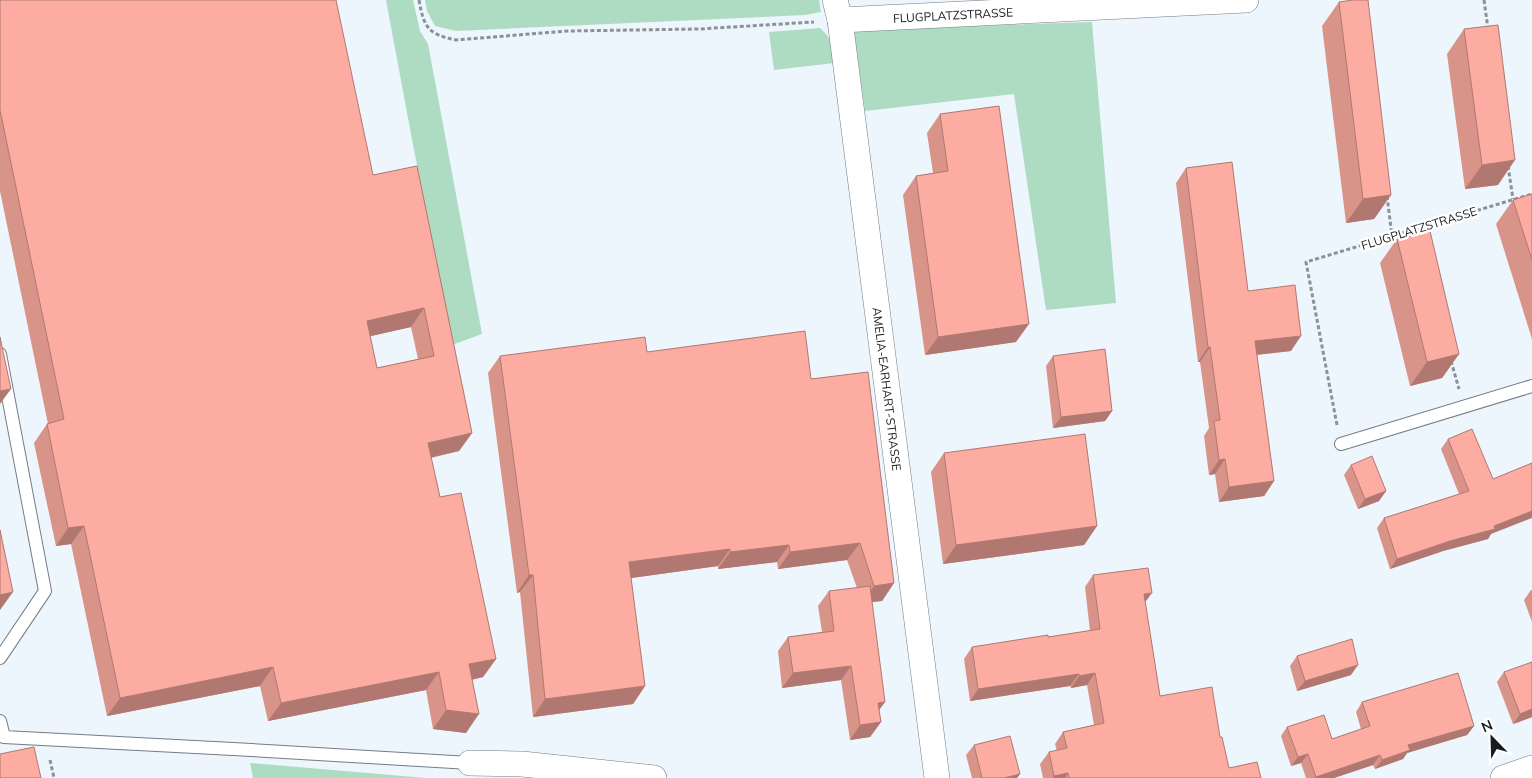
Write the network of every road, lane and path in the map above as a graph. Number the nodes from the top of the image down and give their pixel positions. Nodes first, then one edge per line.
1 (419, 0) edge
2 (1246, 0) edge
3 (1484, 0) edge
4 (838, 10) edge
5 (1489, 38) edge
6 (1507, 161) edge
7 (1385, 187) edge
8 (1532, 194) edge
9 (1513, 199) junction
10 (1414, 229) junction
11 (1392, 236) junction
12 (1416, 239) edge
13 (0, 354) edge
14 (1451, 360) edge
15 (1532, 386) edge
16 (1464, 406) junction
17 (1341, 444) joint
18 (0, 658) edge
19 (0, 721) edge
20 (470, 763) joint
21 (1532, 768) edge
22 (654, 778) edge
23 (937, 778) edge
24 (1503, 778) edge

1 - 4 path
2 - 4 street, FLUGPLATZSTRASSE
3 - 5 path
4 - 23 street, AMELIA-EARHART-STRASSE
6 - 9 path
7 - 11 path
8 - 9 path, FLUGPLATZSTRASSE
9 - 10 path, FLUGPLATZSTRASSE
10 - 11 path, FLUGPLATZSTRASSE
10 - 12 path
11 - 17 path, FLUGPLATZSTRASSE
13 - 18 lane
14 - 16 path
15 - 16 lane
16 - 17 lane
19 - 20 lane
20 - 22 street
21 - 24 street

